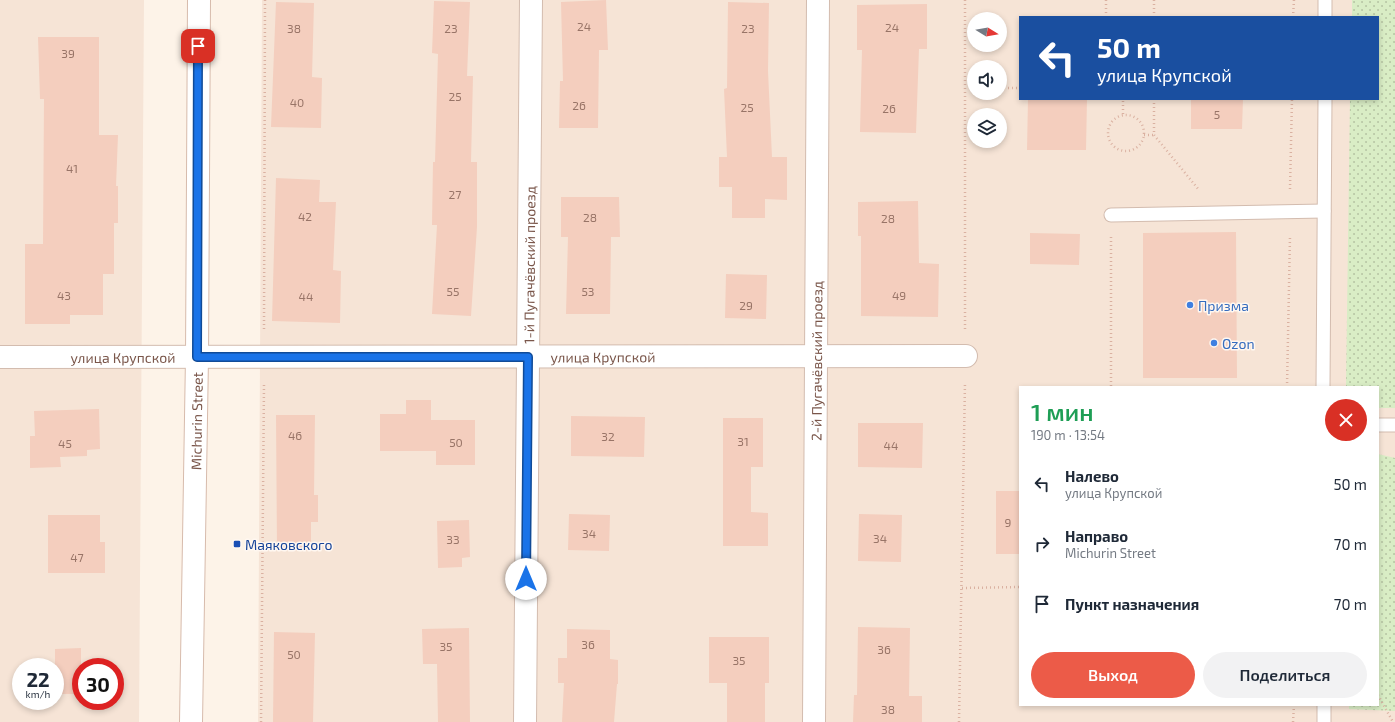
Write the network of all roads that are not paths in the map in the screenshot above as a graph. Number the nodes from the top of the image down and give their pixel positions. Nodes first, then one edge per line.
1 (199, 0) edge
2 (531, 0) edge
3 (818, 0) edge
4 (1325, 0) edge
5 (1325, 16) edge
6 (1325, 100) edge
7 (1324, 211) junction
8 (1111, 215) road end
9 (817, 356) junction
10 (966, 356) dead end
11 (0, 357) edge
12 (197, 357) junction
13 (528, 357) junction
14 (1323, 386) edge
15 (1379, 425) edge
16 (1395, 425) edge
17 (1324, 706) edge
18 (191, 722) edge
19 (525, 722) edge
20 (814, 722) edge
21 (1324, 722) edge

1 - 12 street, Michurin Street
2 - 13 street, 1-й Пугачёвский проезд
3 - 9 street, 2-й Пугачёвский проезд
4 - 5 lane
6 - 7 lane
7 - 8 lane
7 - 14 lane
9 - 10 street, улица Крупской
9 - 13 street, улица Крупской
9 - 20 street, 2-й Пугачёвский проезд
11 - 12 street, улица Крупской
12 - 13 street, улица Крупской
12 - 18 street, Michurin Street
13 - 19 street, 1-й Пугачёвский проезд
15 - 16 lane
17 - 21 lane

